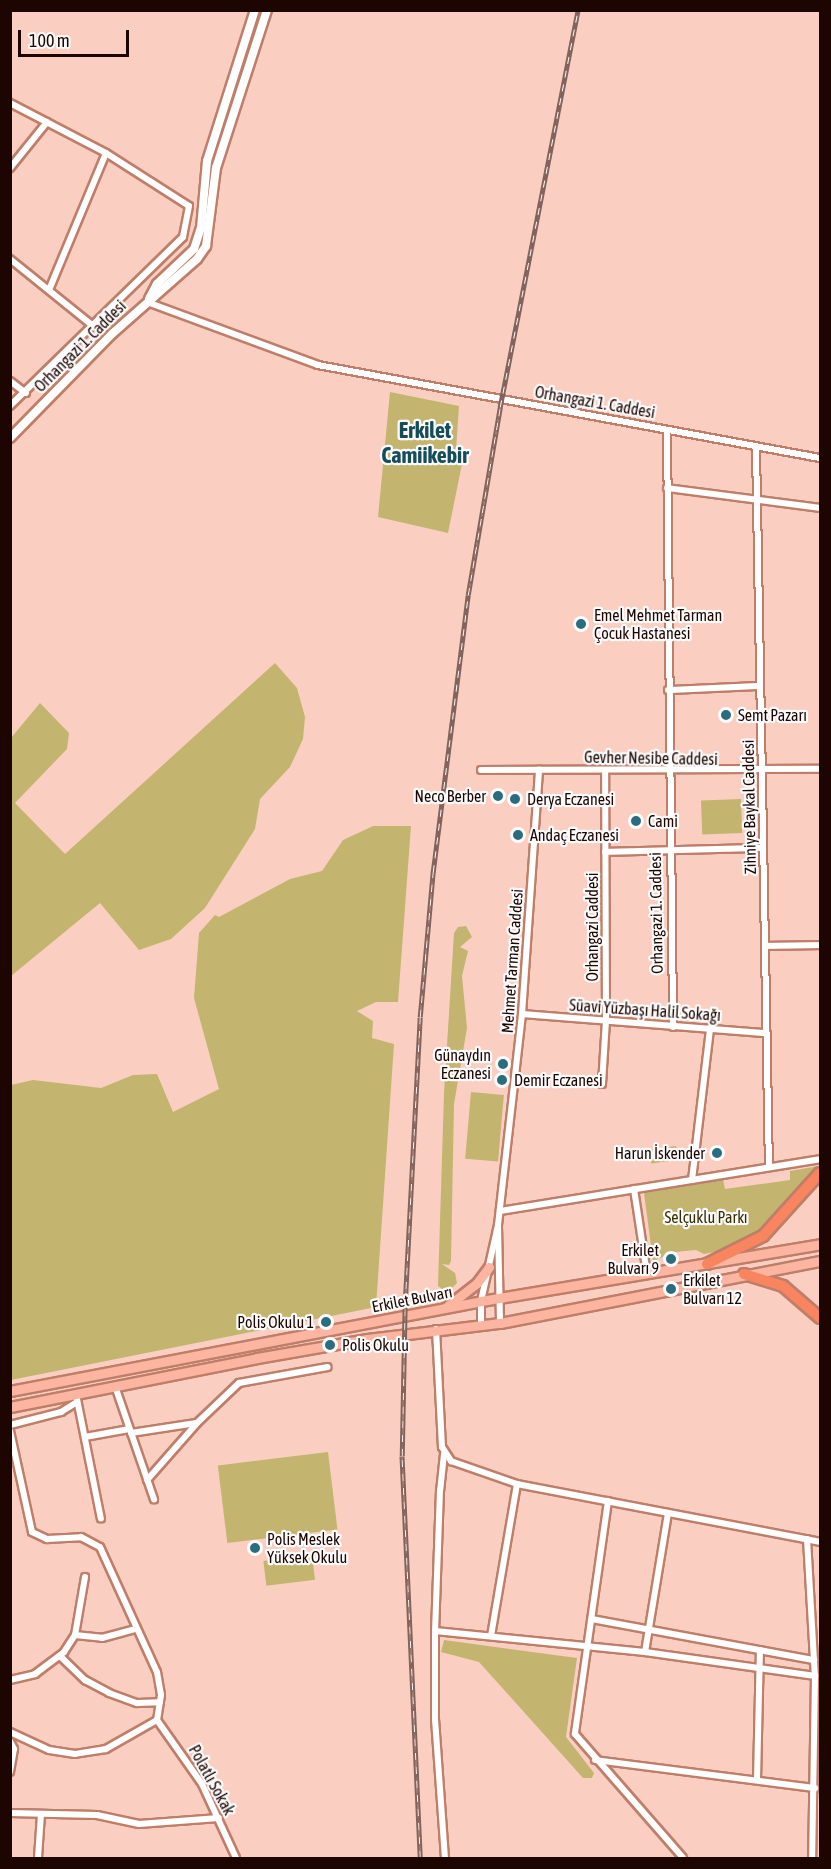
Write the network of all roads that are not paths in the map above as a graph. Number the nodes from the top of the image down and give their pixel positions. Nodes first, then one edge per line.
1 (255, 10) edge
2 (267, 10) edge
3 (10, 103) edge
4 (47, 123) junction
5 (105, 153) junction
6 (10, 168) edge
7 (10, 259) edge
8 (49, 290) junction
9 (147, 302) junction
10 (93, 326) junction
11 (10, 381) edge
12 (26, 393) junction
13 (10, 406) edge
14 (667, 430) junction
15 (10, 436) edge
16 (756, 447) junction
17 (820, 458) edge
18 (667, 488) junction
19 (757, 500) junction
20 (820, 508) edge
21 (760, 686) junction
22 (668, 690) junction
23 (820, 769) edge
24 (539, 770) junction
25 (605, 770) junction
26 (481, 771) dead end
27 (668, 772) junction
28 (762, 772) junction
29 (763, 848) junction
30 (671, 851) junction
31 (605, 852) junction
32 (820, 945) edge
33 (765, 946) junction
34 (522, 1014) junction
35 (606, 1020) junction
36 (673, 1027) junction
37 (710, 1028) junction
38 (766, 1034) junction
39 (602, 1084) dead end
40 (820, 1159) edge
41 (769, 1167) junction
42 (820, 1173) edge
43 (692, 1180) junction
44 (634, 1189) junction
45 (500, 1211) junction
46 (498, 1225) junction
47 (820, 1244) edge
48 (820, 1262) edge
49 (707, 1264) junction
50 (489, 1267) junction
51 (647, 1274) junction
52 (744, 1274) junction
53 (501, 1298) junction
54 (481, 1302) junction
55 (444, 1308) junction
56 (820, 1318) edge
57 (500, 1323) junction
58 (481, 1325) junction
59 (436, 1329) junction
60 (328, 1367) dead end
61 (115, 1386) junction
62 (10, 1392) edge
63 (77, 1398) junction
64 (10, 1407) edge
65 (196, 1423) junction
66 (10, 1425) edge
67 (10, 1431) edge
68 (130, 1431) junction
69 (85, 1437) junction
70 (444, 1454) junction
71 (147, 1480) junction
72 (517, 1484) junction
73 (154, 1499) dead end
74 (608, 1501) junction
75 (668, 1513) junction
76 (101, 1518) dead end
77 (807, 1539) junction
78 (820, 1542) edge
79 (85, 1577) dead end
80 (592, 1619) junction
81 (136, 1629) junction
82 (648, 1630) junction
83 (435, 1631) junction
84 (75, 1635) junction
85 (491, 1636) junction
86 (589, 1646) junction
87 (760, 1650) junction
88 (645, 1652) junction
89 (60, 1656) junction
90 (814, 1660) junction
91 (760, 1668) junction
92 (815, 1676) junction
93 (10, 1680) edge
94 (160, 1702) junction
95 (157, 1720) junction
96 (10, 1732) edge
97 (10, 1741) edge
98 (595, 1760) junction
99 (10, 1772) edge
100 (757, 1780) junction
101 (815, 1788) junction
102 (10, 1813) edge
103 (40, 1814) junction
104 (219, 1818) junction
105 (38, 1858) edge
106 (236, 1858) edge
107 (445, 1858) edge
108 (683, 1858) edge
109 (812, 1858) edge

1 - 9 street
2 - 9 street
3 - 4 street
4 - 5 street
4 - 6 street
5 - 8 street
5 - 10 street
7 - 8 street
8 - 10 street
9 - 14 street, Orhangazi 1. Caddesi
9 - 15 street, Orhangazi 1. Caddesi
10 - 12 street
11 - 12 street
12 - 13 street
14 - 16 street
14 - 18 street, Orhangazi 1. Caddesi
16 - 17 street
16 - 19 street, Zihniye Baykal Caddesi
18 - 19 street
18 - 22 street, Orhangazi 1. Caddesi
19 - 20 street
19 - 21 street, Zihniye Baykal Caddesi
21 - 22 street
21 - 28 street, Zihniye Baykal Caddesi
22 - 27 street, Orhangazi 1. Caddesi
23 - 28 street, Gevher Nesibe Caddesi
24 - 25 street, Gevher Nesibe Caddesi
24 - 26 street, Gevher Nesibe Caddesi
24 - 34 street, Mehmet Tarman Caddesi
25 - 27 street, Gevher Nesibe Caddesi
25 - 31 street, Orhangazi Caddesi
27 - 28 street, Gevher Nesibe Caddesi
27 - 30 street, Orhangazi 1. Caddesi
28 - 29 street, Zihniye Baykal Caddesi
29 - 30 street
29 - 33 street, Zihniye Baykal Caddesi
30 - 31 street
30 - 36 street, Orhangazi 1. Caddesi
31 - 35 street, Orhangazi Caddesi
32 - 33 street
33 - 38 street, Zihniye Baykal Caddesi
34 - 35 street, Süavi Yüzbaşı Halil Sokağı
34 - 45 street, Mehmet Tarman Caddesi
35 - 36 street, Süavi Yüzbaşı Halil Sokağı
35 - 39 street, Orhangazi Caddesi
36 - 37 street, Süavi Yüzbaşı Halil Sokağı
37 - 38 street, Süavi Yüzbaşı Halil Sokağı
37 - 43 street
38 - 41 street, Zihniye Baykal Caddesi
40 - 41 street
41 - 43 street
42 - 49 highway
43 - 44 street
44 - 45 street
44 - 51 street
45 - 46 street, Mehmet Tarman Caddesi
46 - 50 street, Mehmet Tarman Caddesi
46 - 53 street, Mehmet Tarman Caddesi
47 - 49 main road, Erkilet Bulvarı
48 - 52 main road, Erkilet Bulvarı
49 - 51 main road, Erkilet Bulvarı
50 - 54 street, Mehmet Tarman Caddesi
50 - 55 main road
51 - 53 main road, Erkilet Bulvarı
52 - 56 highway
52 - 57 main road, Erkilet Bulvarı
53 - 54 main road, Erkilet Bulvarı
53 - 57 street, Mehmet Tarman Caddesi
54 - 55 main road, Erkilet Bulvarı
54 - 58 street, Mehmet Tarman Caddesi
55 - 62 main road, Erkilet Bulvarı
57 - 58 main road, Erkilet Bulvarı
58 - 59 main road, Erkilet Bulvarı
59 - 61 main road, Erkilet Bulvarı
59 - 70 street
60 - 65 street
61 - 63 main road, Erkilet Bulvarı
61 - 68 street
63 - 64 main road, Erkilet Bulvarı
63 - 66 street
63 - 69 street
65 - 68 street
65 - 71 street
67 - 81 street
68 - 69 street
68 - 71 street
69 - 76 street
70 - 72 street
70 - 83 street
71 - 73 street
72 - 74 street
72 - 85 street
74 - 75 street
74 - 80 street
75 - 77 street
75 - 82 street
77 - 78 street
77 - 90 street
79 - 84 street
80 - 82 street
80 - 86 street
81 - 84 street
81 - 94 street
82 - 87 street
82 - 88 street
83 - 85 street
83 - 107 street
84 - 89 street
85 - 86 street
86 - 88 street
86 - 98 street
87 - 90 street
87 - 91 street
88 - 91 street
89 - 93 street
89 - 94 street
90 - 92 street
91 - 92 street
91 - 100 street
92 - 101 street
94 - 95 street
95 - 96 street
95 - 104 street, Polatlı Sokak
97 - 99 street
98 - 100 street
98 - 108 street
100 - 101 street
101 - 109 street
102 - 103 street
103 - 104 street
103 - 105 street
104 - 106 street, Polatlı Sokak

